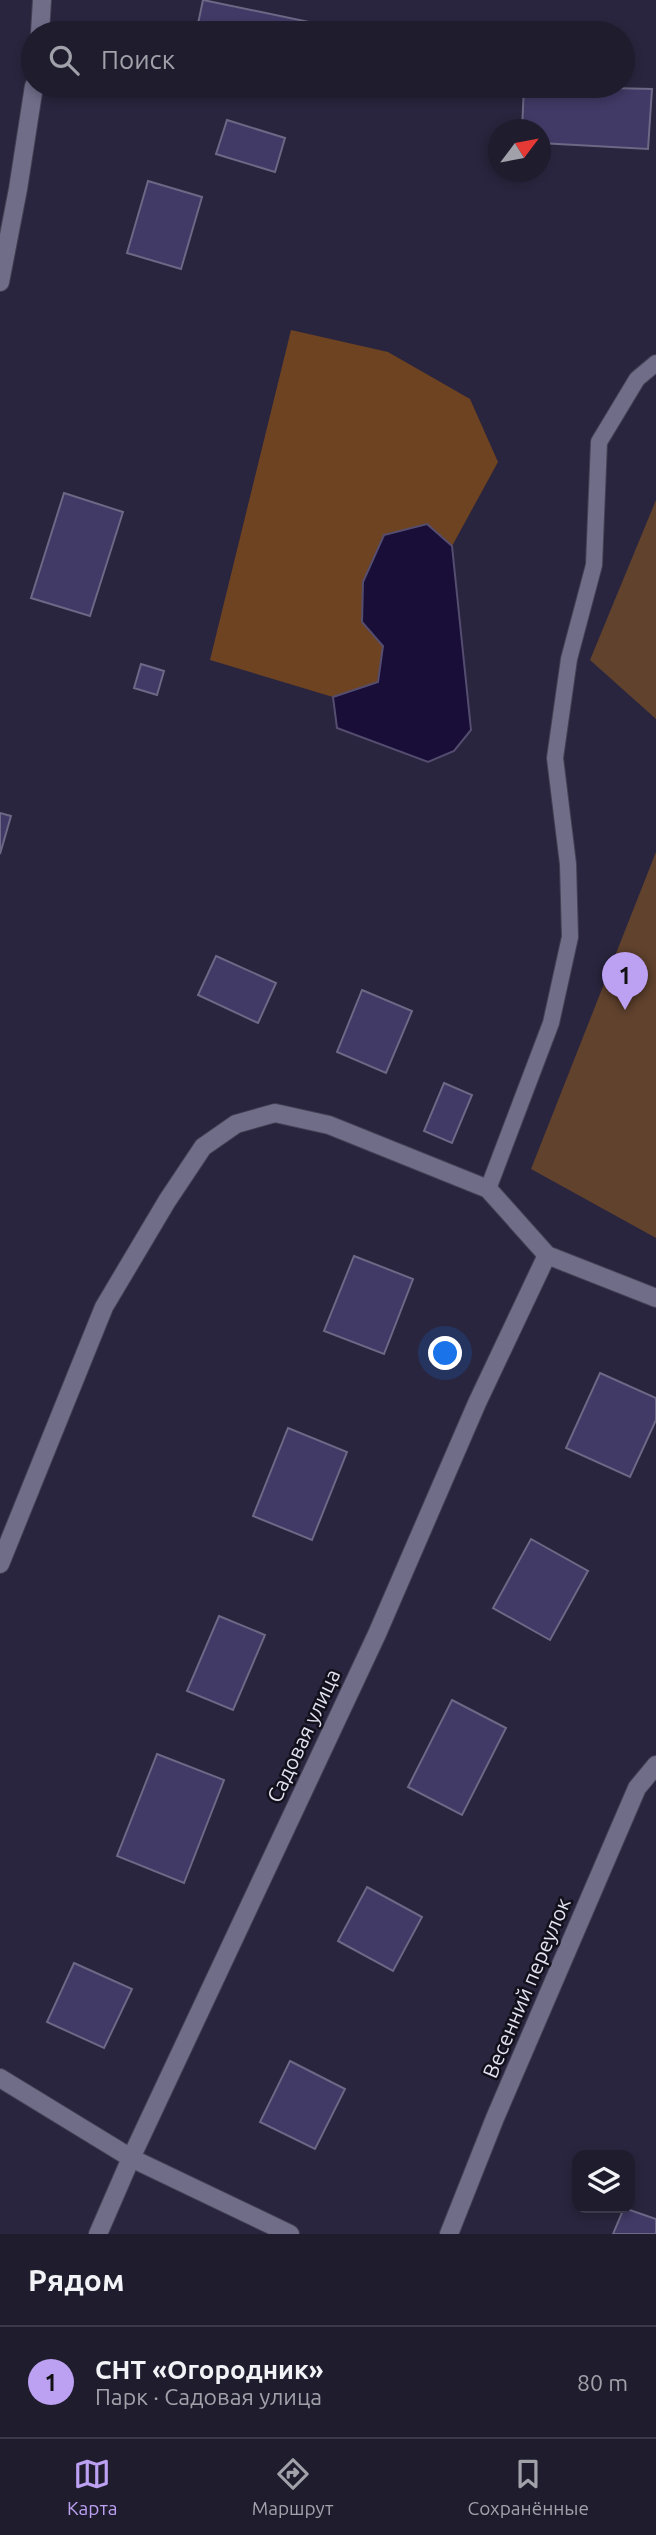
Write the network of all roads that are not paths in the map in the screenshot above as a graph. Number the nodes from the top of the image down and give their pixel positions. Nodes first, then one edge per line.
1 (43, 0) edge
2 (41, 21) edge
3 (32, 98) edge
4 (0, 282) edge
5 (656, 363) edge
6 (488, 1189) junction
7 (547, 1255) junction
8 (656, 1297) edge
9 (0, 1564) edge
10 (656, 1765) edge
11 (0, 2078) edge
12 (131, 2158) junction
13 (98, 2234) edge
14 (290, 2234) edge
15 (449, 2234) edge

1 - 2 street
3 - 4 street
5 - 6 lane
6 - 7 street
6 - 9 street
7 - 8 street
7 - 12 street, Садовая улица
10 - 15 street, Весенний переулок
11 - 12 street
12 - 13 street, Садовая улица
12 - 14 street

